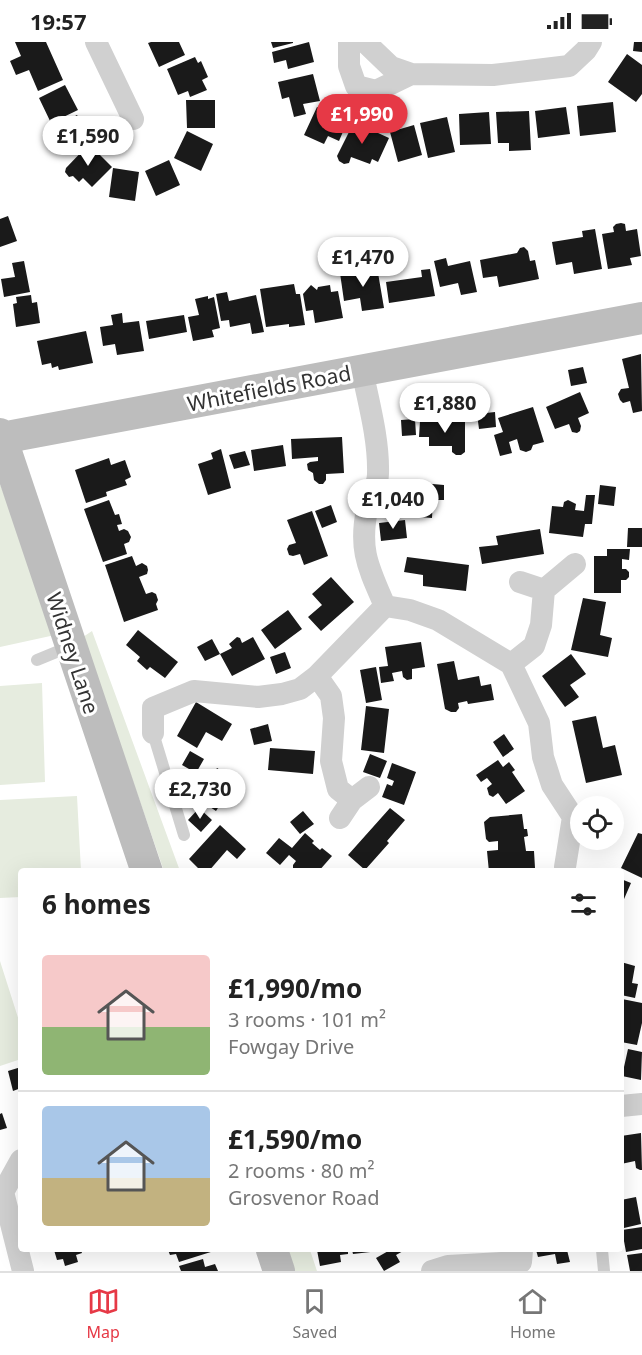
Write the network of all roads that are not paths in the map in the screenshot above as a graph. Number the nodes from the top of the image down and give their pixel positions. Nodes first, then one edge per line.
1 (96, 42) edge
2 (348, 42) edge
3 (365, 42) edge
4 (591, 42) edge
5 (411, 74) junction
6 (133, 119) dead end
7 (642, 318) edge
8 (362, 370) junction
9 (1, 436) edge
10 (575, 564) dead end
11 (520, 582) dead end
12 (544, 590) junction
13 (385, 606) junction
14 (71, 646) junction
15 (37, 660) dead end
16 (511, 664) junction
17 (317, 676) junction
18 (153, 733) joint
19 (353, 802) dead end
20 (570, 807) edge
21 (184, 835) dead end
22 (570, 845) edge
23 (565, 867) dead end
24 (146, 868) edge
25 (642, 1104) edge
26 (624, 1106) edge
27 (18, 1165) edge
28 (2, 1191) edge
29 (18, 1252) edge
30 (18, 1252) edge
31 (273, 1252) edge
32 (602, 1252) edge
33 (521, 1261) edge
34 (23, 1271) edge
35 (279, 1271) edge
36 (432, 1271) edge
37 (604, 1271) edge

1 - 6 street
2 - 5 street
3 - 5 street
4 - 5 street
7 - 8 street, Whitefields Road
8 - 9 street, Whitefields Road
8 - 13 street
9 - 14 street, Widney Lane
10 - 12 street
11 - 12 street
12 - 16 street
13 - 16 street
13 - 17 street
14 - 15 lane
14 - 24 street, Widney Lane
16 - 20 street
17 - 18 street
17 - 19 street
18 - 21 lane
22 - 23 street
25 - 26 street
27 - 28 street
28 - 29 street
30 - 34 street
31 - 35 street
32 - 37 lane
33 - 36 street

